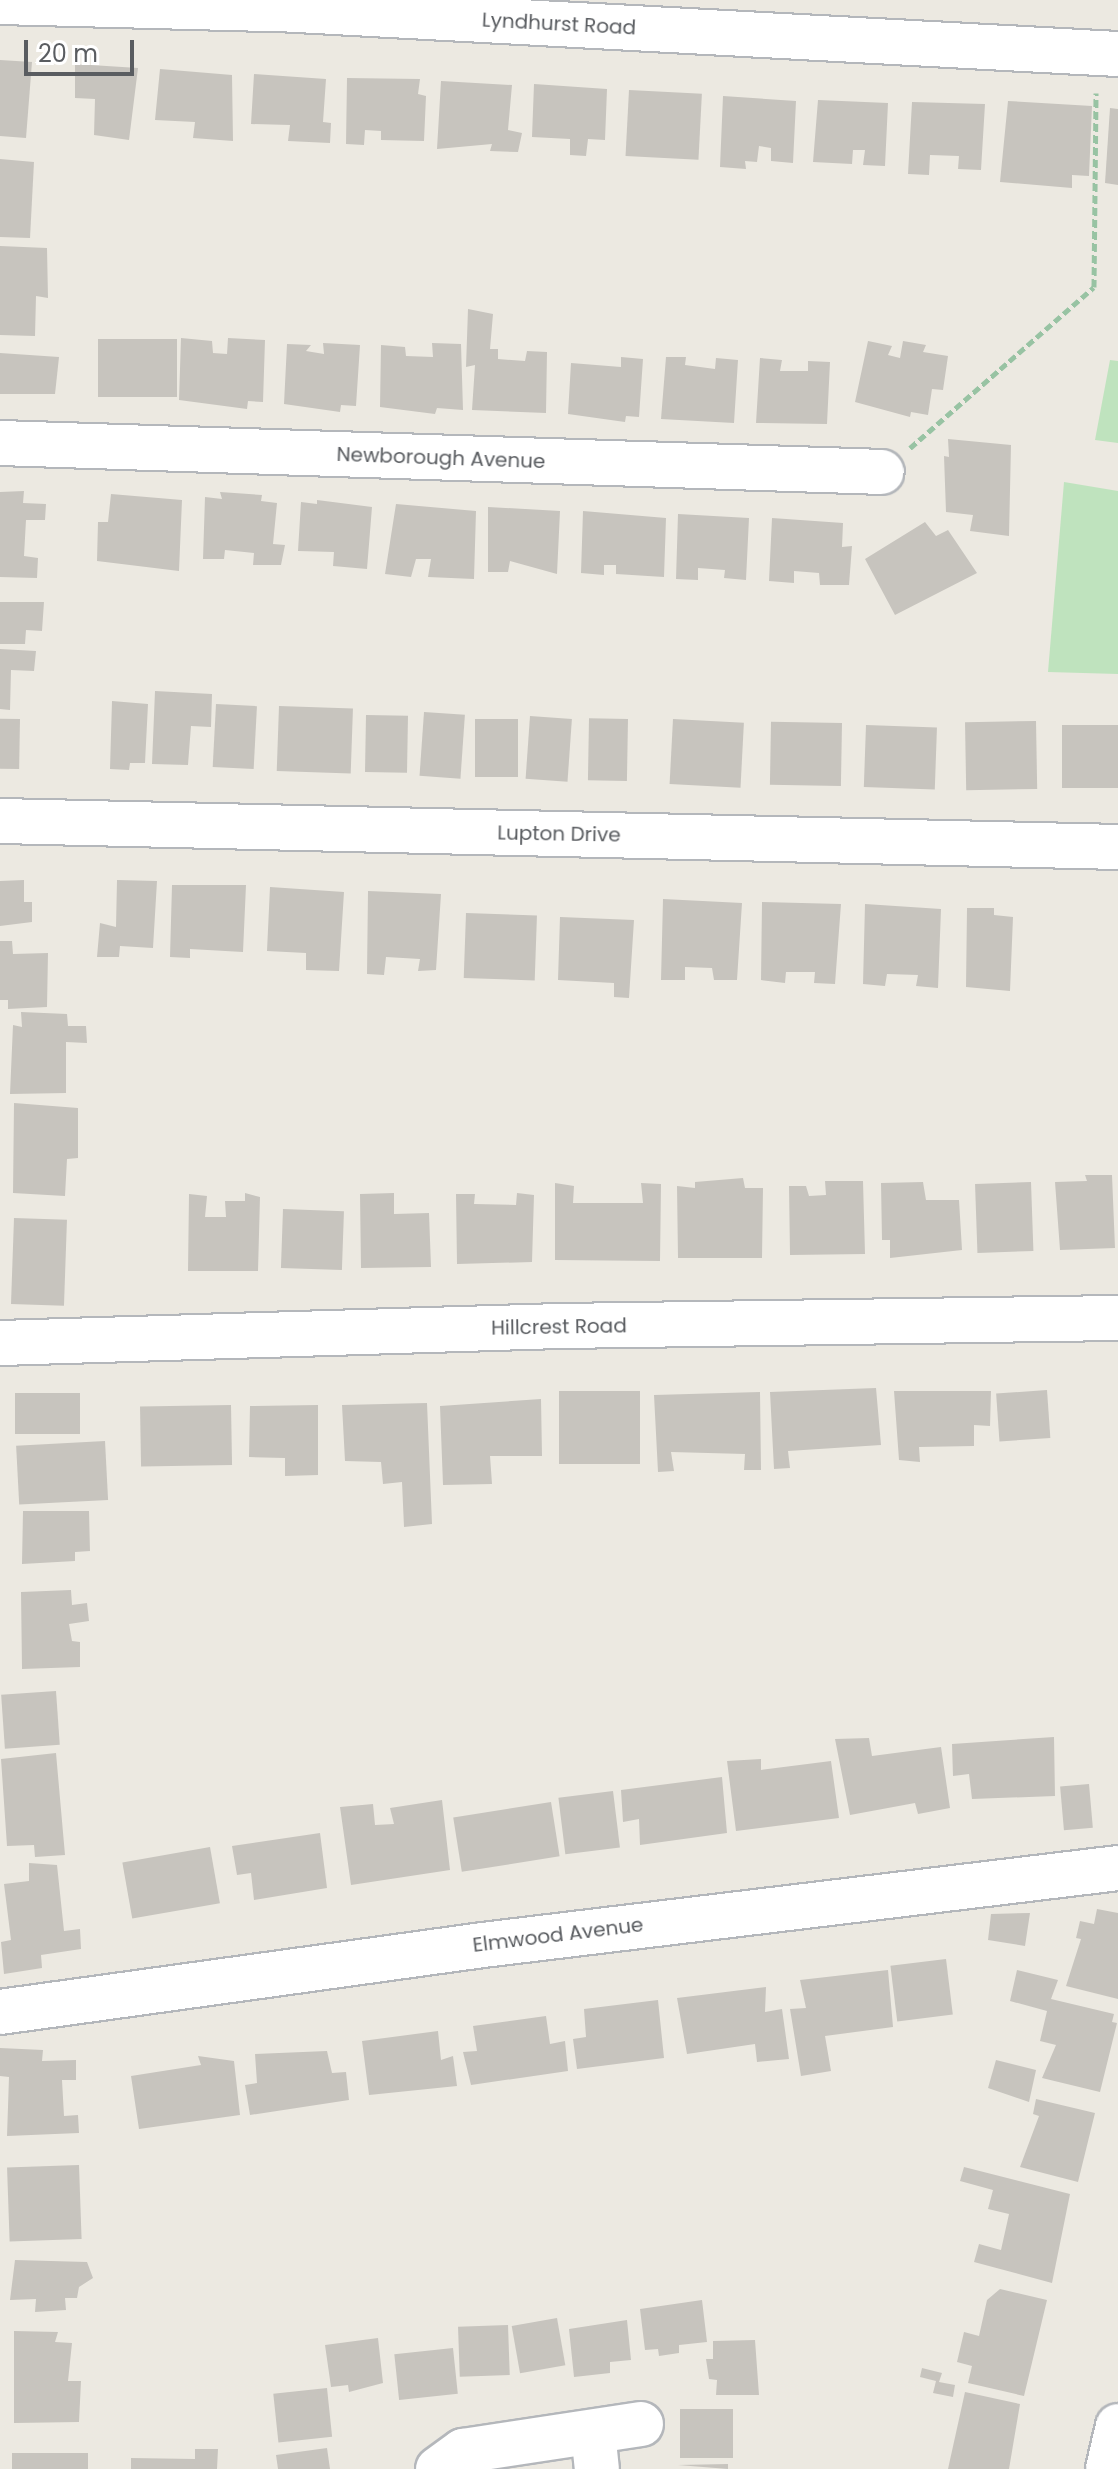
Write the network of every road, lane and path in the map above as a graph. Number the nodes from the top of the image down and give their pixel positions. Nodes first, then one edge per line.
1 (0, 2) edge
2 (298, 5) edge
3 (1115, 54) edge
4 (0, 443) edge
5 (882, 472) joint
6 (0, 821) edge
7 (1118, 847) edge
8 (1118, 1318) edge
9 (0, 1343) edge
10 (1118, 1868) edge
11 (0, 2012) edge
12 (641, 2424) dead end
13 (1118, 2426) edge
14 (595, 2451) edge
15 (438, 2469) edge
16 (1108, 2469) edge

1 - 2 street, Lyndhurst Road
2 - 3 street, Lyndhurst Road
3 - 5 path
4 - 5 street, Newborough Avenue
6 - 7 street, Lupton Drive
8 - 9 street, Hillcrest Road
10 - 11 street, Elmwood Avenue
12 - 14 street
13 - 16 street
14 - 15 street

